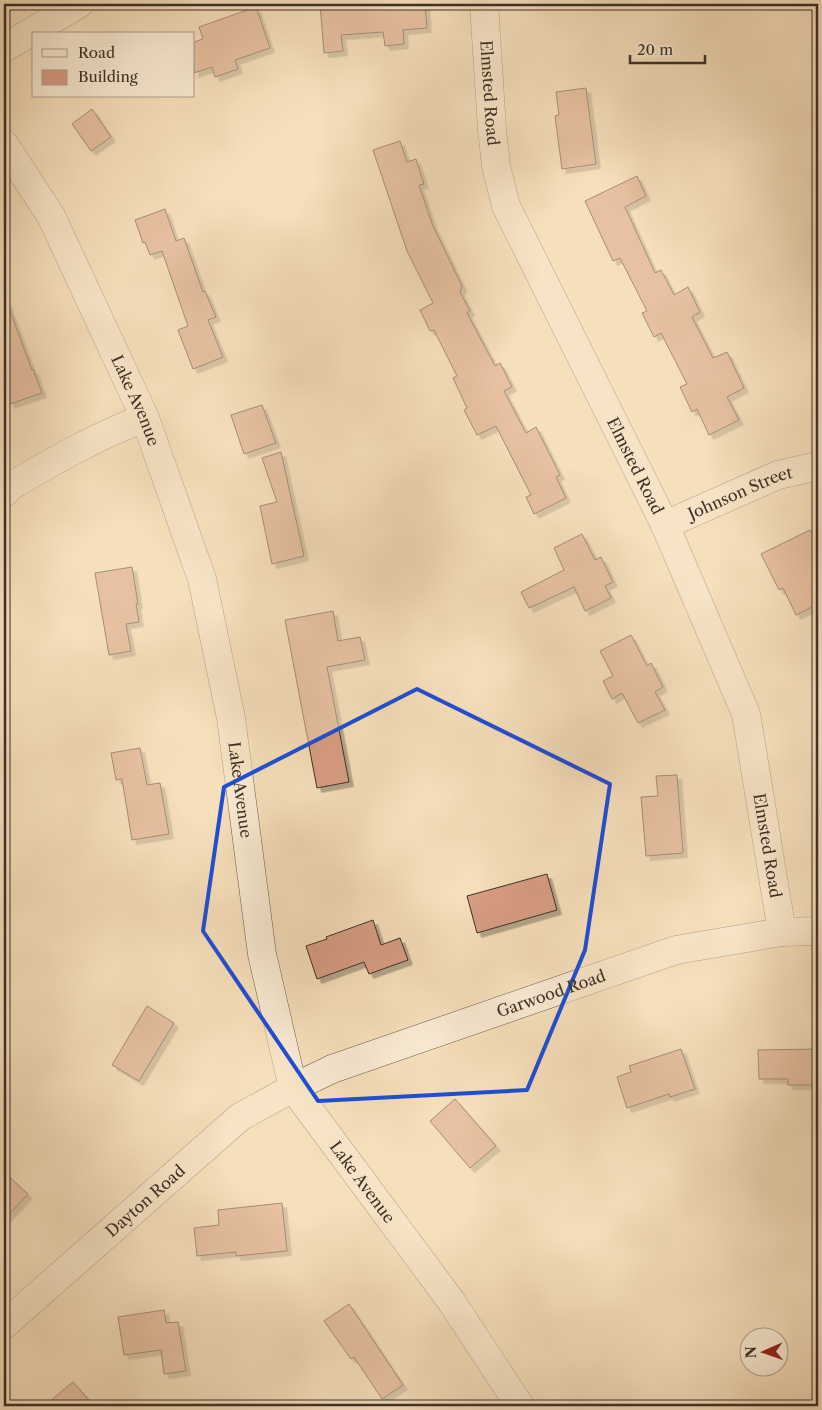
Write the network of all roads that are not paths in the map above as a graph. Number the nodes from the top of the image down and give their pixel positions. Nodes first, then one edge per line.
1 (79, 4) edge
2 (484, 4) edge
3 (4, 48) edge
4 (4, 144) edge
5 (145, 418) junction
6 (818, 466) edge
7 (4, 493) edge
8 (665, 525) junction
9 (782, 932) junction
10 (818, 932) edge
11 (292, 1088) junction
12 (4, 1324) edge
13 (520, 1406) edge

1 - 3 street
2 - 8 street, Elmsted Road
4 - 5 street, Lake Avenue
5 - 7 street
5 - 11 street, Lake Avenue
6 - 8 street, Johnson Street
8 - 9 street, Elmsted Road
9 - 10 street, Garwood Road
9 - 11 street, Garwood Road
11 - 12 street, Dayton Road
11 - 13 street, Lake Avenue

